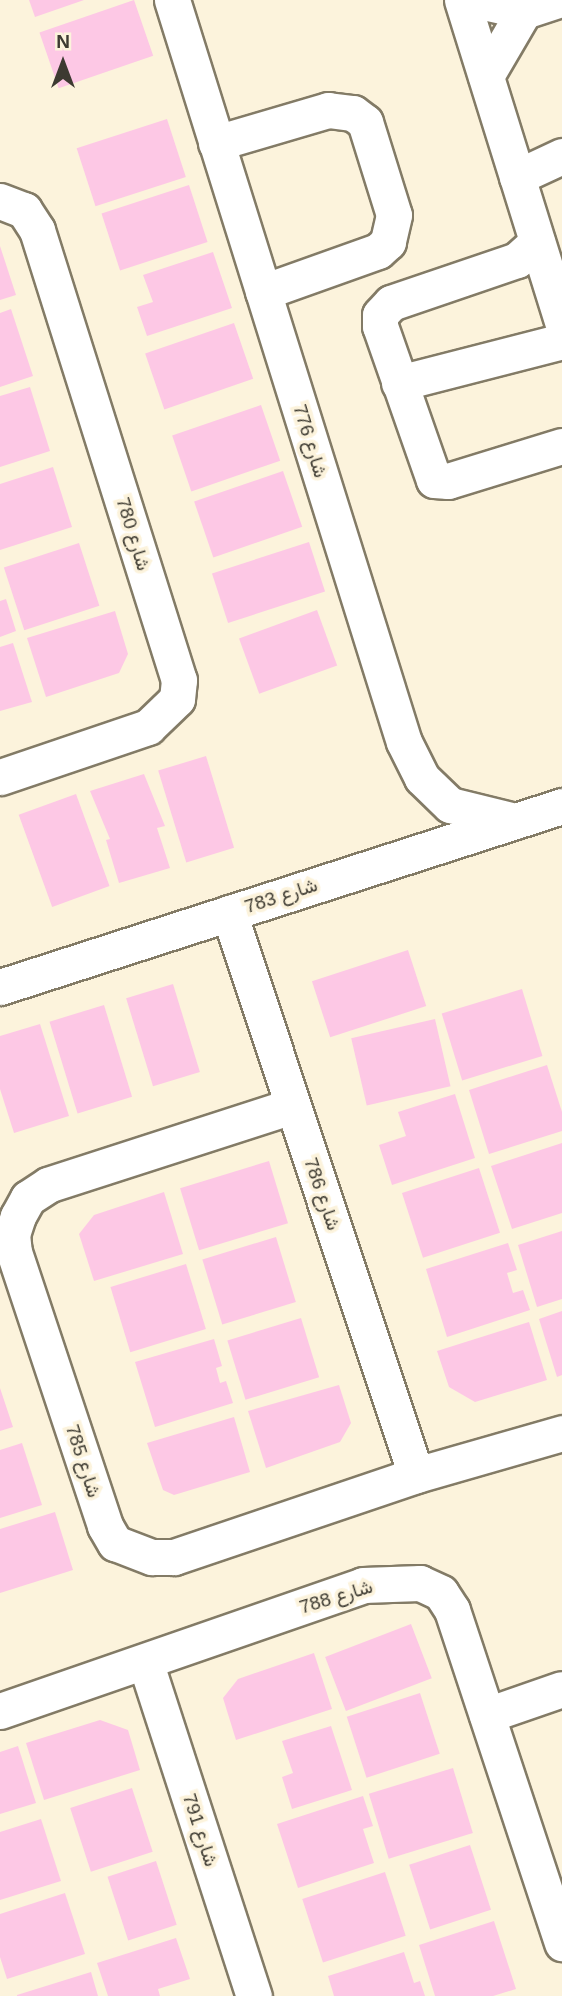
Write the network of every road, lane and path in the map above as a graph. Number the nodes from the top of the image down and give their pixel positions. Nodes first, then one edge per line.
1 (172, 0) edge
2 (462, 0) edge
3 (474, 0) edge
4 (558, 0) edge
5 (524, 11) junction
6 (486, 76) junction
7 (216, 143) junction
8 (562, 156) edge
9 (517, 177) junction
10 (0, 201) edge
11 (537, 242) junction
12 (263, 292) junction
13 (562, 322) edge
14 (562, 341) edge
15 (399, 383) junction
16 (562, 446) edge
17 (0, 777) edge
18 (562, 806) edge
19 (515, 821) junction
20 (229, 913) junction
21 (0, 987) edge
22 (292, 1106) junction
23 (562, 1433) edge
24 (416, 1475) junction
25 (146, 1664) junction
26 (562, 1689) edge
27 (0, 1711) edge
28 (487, 1715) junction
29 (562, 1943) edge
30 (254, 1996) edge

1 - 7 street, شارع 776
2 - 6 street
3 - 5 street
4 - 5 street
5 - 6 street
6 - 9 street
7 - 12 street, شارع 776
7 - 12 street
8 - 9 street
9 - 11 street
10 - 17 street, شارع 780
11 - 13 street
11 - 15 street
12 - 19 street, شارع 776
14 - 15 street
15 - 16 street
18 - 19 street, شارع 783
19 - 20 street, شارع 783
20 - 21 street, شارع 783
20 - 22 street, شارع 786
22 - 24 street, شارع 786
22 - 24 street, شارع 785
23 - 24 street, شارع 785
25 - 27 street, شارع 788
25 - 28 street, شارع 788
25 - 30 street, شارع 791
26 - 28 street
28 - 29 street, شارع 788

